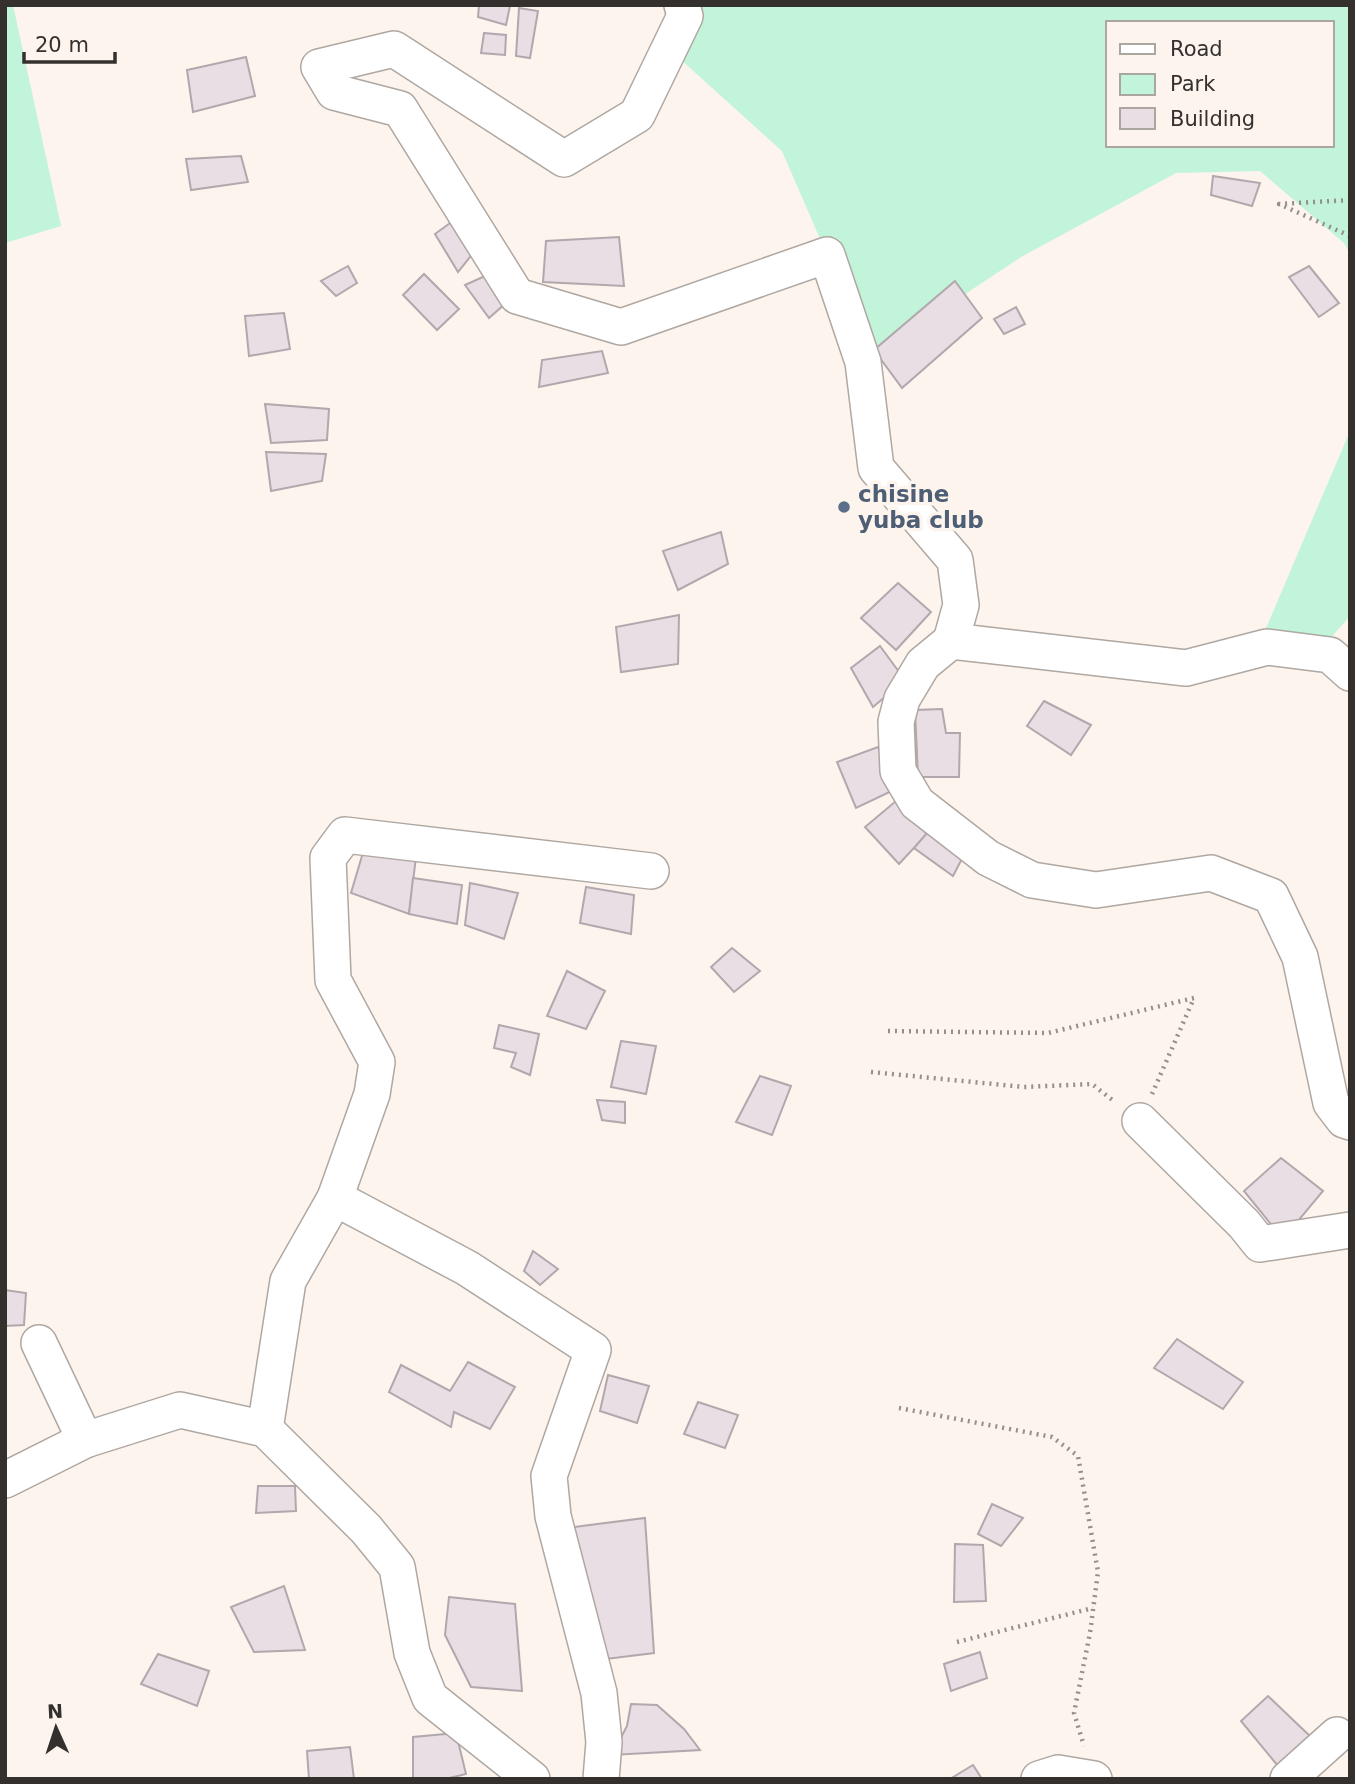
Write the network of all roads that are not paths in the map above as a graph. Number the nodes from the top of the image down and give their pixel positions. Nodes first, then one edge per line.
1 (682, 5) edge
2 (951, 641) junction
3 (1350, 673) edge
4 (651, 871) dead end
5 (1139, 1121) road end
6 (1350, 1122) edge
7 (335, 1198) junction
8 (1350, 1230) edge
9 (39, 1343) dead end
10 (265, 1429) junction
11 (85, 1440) junction
12 (5, 1480) edge
13 (1337, 1735) dead end
14 (1093, 1778) edge
15 (532, 1779) edge
16 (601, 1779) edge
17 (1039, 1779) edge
18 (1288, 1779) edge

1 - 2 street
2 - 3 street
2 - 6 street
4 - 7 street
5 - 8 street
7 - 10 street
7 - 16 street
9 - 11 street
10 - 11 street
10 - 15 street
11 - 12 street
13 - 18 street
14 - 17 street

